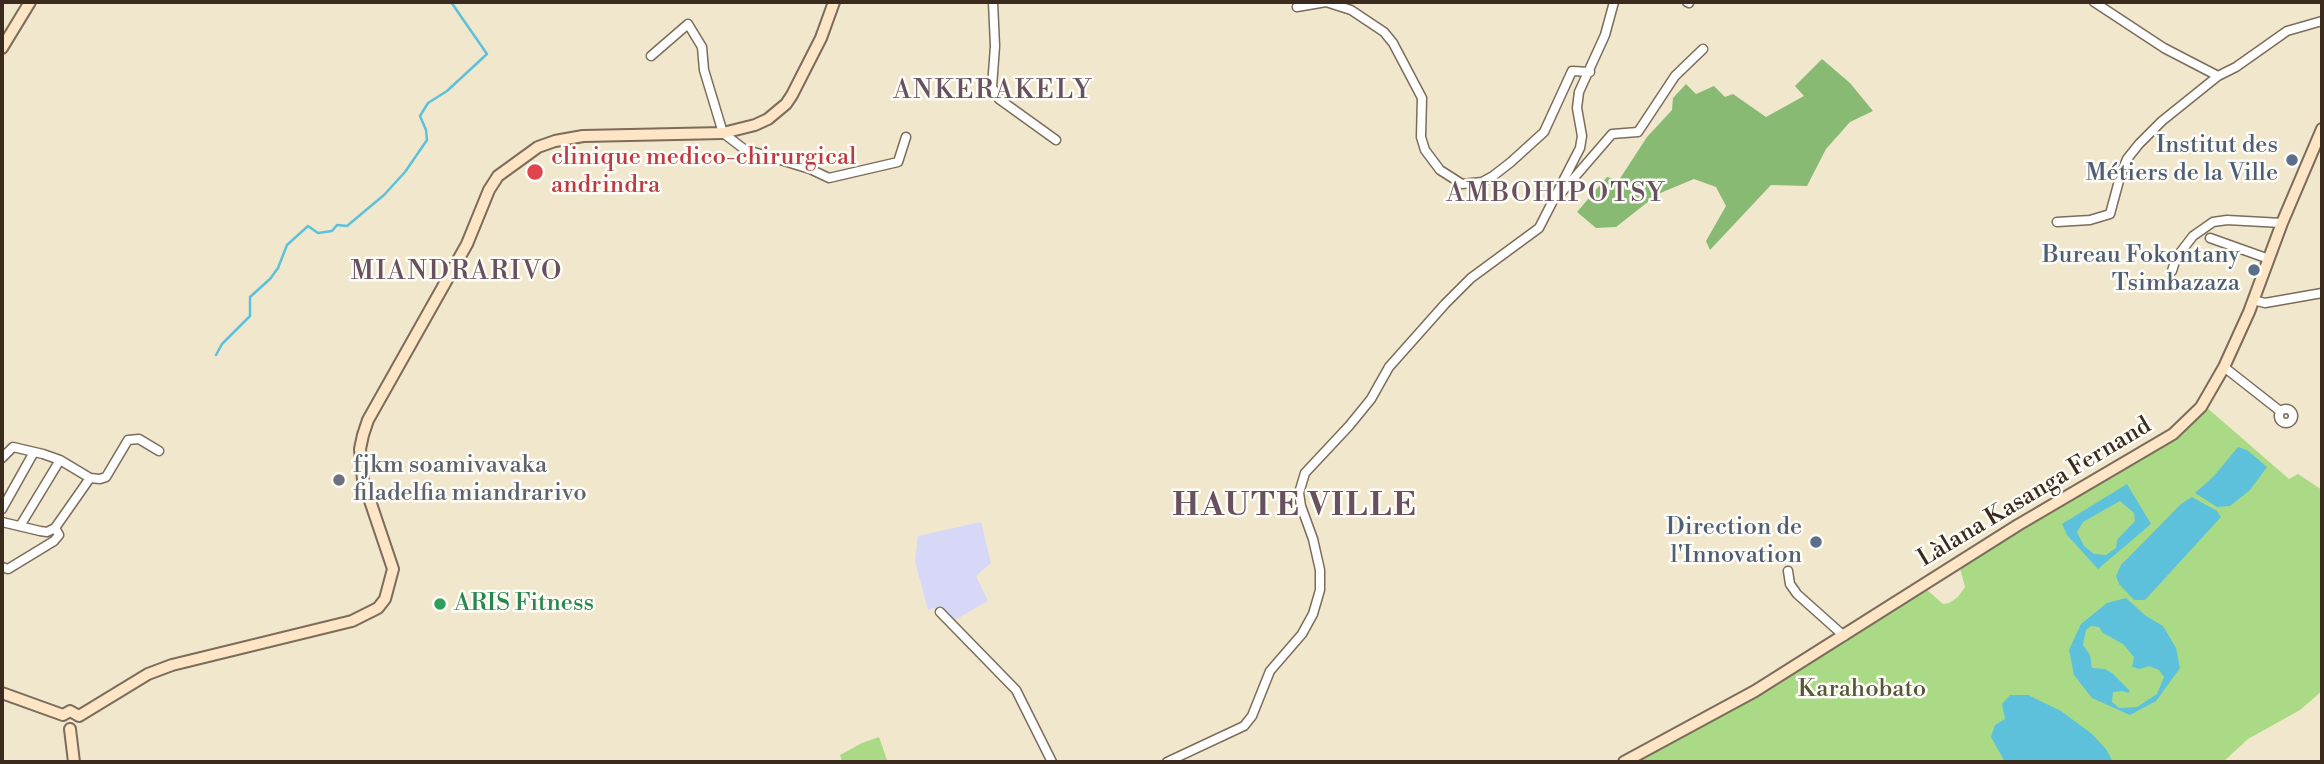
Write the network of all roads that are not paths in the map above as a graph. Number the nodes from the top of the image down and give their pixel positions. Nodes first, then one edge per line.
1 (30, 2) edge
2 (834, 2) edge
3 (993, 2) edge
4 (1614, 2) edge
5 (2094, 2) edge
6 (1297, 7) dead end
7 (2322, 20) edge
8 (2, 48) edge
9 (1703, 49) dead end
10 (651, 55) dead end
11 (1590, 72) junction
12 (2218, 76) junction
13 (2322, 130) edge
14 (723, 133) junction
15 (906, 137) dead end
16 (1056, 139) dead end
17 (1554, 200) junction
18 (2057, 222) dead end
19 (2283, 223) junction
20 (2210, 239) dead end
21 (2269, 259) junction
22 (2172, 271) dead end
23 (2322, 293) edge
24 (2253, 300) junction
25 (2224, 367) junction
26 (2280, 411) dead end
27 (159, 451) dead end
28 (34, 452) junction
29 (2, 458) edge
30 (60, 460) junction
31 (90, 478) junction
32 (2, 509) edge
33 (2, 522) edge
34 (20, 527) junction
35 (55, 528) junction
36 (2, 567) edge
37 (1788, 571) dead end
38 (940, 612) dead end
39 (1844, 636) junction
40 (2, 693) edge
41 (63, 715) junction
42 (79, 716) junction
43 (70, 729) junction
44 (74, 762) edge
45 (1052, 762) edge
46 (1167, 762) edge
47 (1625, 762) edge

1 - 8 street
2 - 14 street
3 - 16 street
4 - 11 street
5 - 12 street
6 - 11 street
7 - 12 street
9 - 17 street
10 - 14 street
11 - 17 street
12 - 18 street
13 - 19 street, Làlana Kasanga Fernand
14 - 15 street
14 - 42 street
17 - 46 street
19 - 21 street, Làlana Kasanga Fernand
19 - 22 street
20 - 21 street
21 - 24 street, Làlana Kasanga Fernand
23 - 24 street
24 - 25 street, Làlana Kasanga Fernand
25 - 26 street
25 - 39 street, Làlana Kasanga Fernand
27 - 31 street
28 - 29 street
28 - 30 street
28 - 32 street
30 - 31 street
30 - 34 street
31 - 35 street
33 - 34 street
34 - 35 street
35 - 36 street
37 - 39 street
38 - 45 street
39 - 47 street, Làlana Kasanga Fernand
40 - 41 street
41 - 42 street
41 - 43 street
42 - 43 street
43 - 44 street

